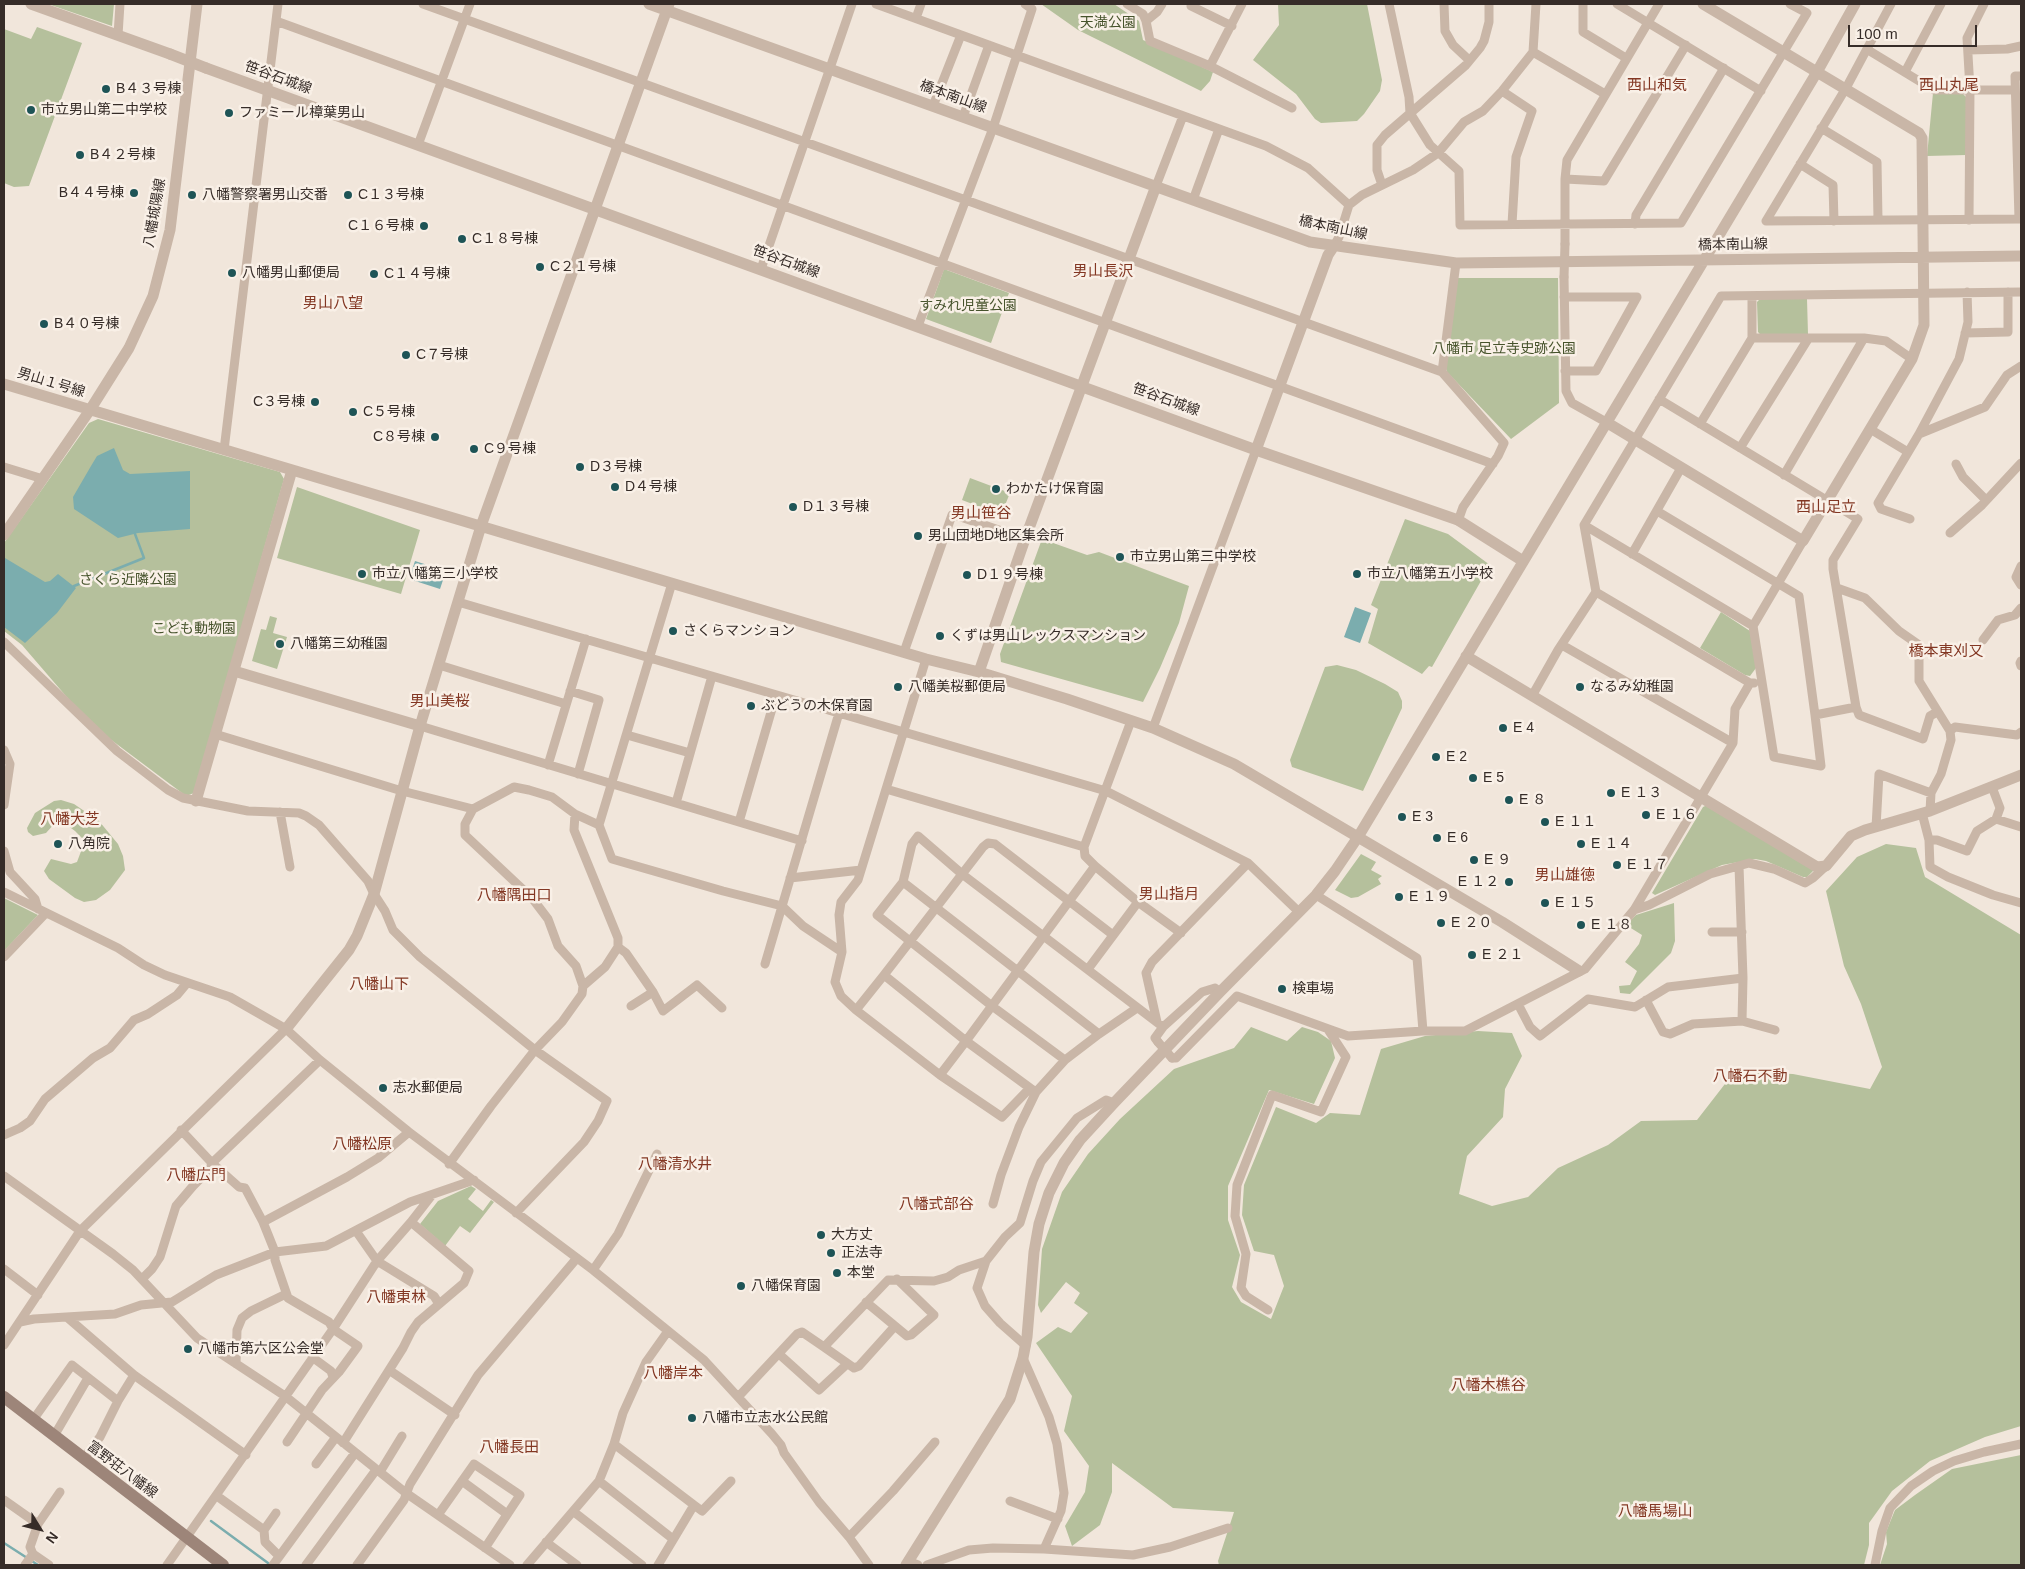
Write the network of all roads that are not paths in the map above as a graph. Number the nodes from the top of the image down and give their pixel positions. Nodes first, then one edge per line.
1 (31, 4) edge
2 (120, 4) edge
3 (197, 4) edge
4 (278, 4) edge
5 (423, 4) edge
6 (470, 4) edge
7 (649, 4) edge
8 (852, 4) edge
9 (876, 4) edge
10 (921, 4) edge
11 (1025, 4) edge
12 (1127, 4) edge
13 (1162, 4) edge
14 (1192, 4) edge
15 (1242, 4) edge
16 (1389, 4) edge
17 (1444, 4) edge
18 (1489, 4) edge
19 (1536, 4) edge
20 (1583, 4) edge
21 (1617, 4) edge
22 (1658, 4) edge
23 (1704, 4) edge
24 (1790, 4) edge
25 (1812, 4) edge
26 (1855, 4) edge
27 (1891, 4) edge
28 (1941, 4) edge
29 (1984, 4) edge
30 (668, 7) edge
31 (1807, 13) junction
32 (464, 18) junction
33 (916, 18) junction
34 (276, 21) junction
35 (1146, 21) junction
36 (1648, 22) junction
37 (1232, 26) junction
38 (118, 35) junction
39 (961, 35) junction
40 (989, 45) junction
41 (1686, 46) junction
42 (2021, 46) edge
43 (1868, 50) junction
44 (1968, 50) junction
45 (1533, 52) junction
46 (1784, 52) junction
47 (1016, 55) junction
48 (1626, 58) junction
49 (1469, 60) junction
50 (1210, 66) junction
51 (1724, 68) junction
52 (829, 69) junction
53 (1817, 72) junction
54 (1905, 72) junction
55 (2021, 76) edge
56 (442, 81) junction
57 (641, 82) junction
58 (1846, 88) junction
59 (1970, 89) junction
60 (267, 90) junction
61 (2015, 90) junction
62 (1502, 91) junction
63 (1761, 91) junction
64 (1604, 94) junction
65 (933, 106) junction
66 (1292, 108) dead end
67 (1410, 113) junction
68 (1183, 116) junction
69 (963, 117) junction
70 (993, 128) junction
71 (1821, 128) junction
72 (1219, 129) junction
73 (804, 142) junction
74 (418, 145) junction
75 (618, 145) junction
76 (1438, 153) junction
77 (1800, 164) junction
78 (1565, 180) junction
79 (1382, 185) junction
80 (1156, 186) junction
81 (965, 200) junction
82 (1193, 200) junction
83 (782, 205) junction
84 (1349, 205) junction
85 (595, 208) junction
86 (2020, 219) edge
87 (1878, 220) junction
88 (1923, 220) junction
89 (1969, 220) junction
90 (1834, 221) junction
91 (1512, 224) junction
92 (1566, 224) junction
93 (1635, 224) junction
94 (1334, 246) junction
95 (2021, 256) edge
96 (1923, 258) junction
97 (1129, 259) junction
98 (1704, 260) junction
99 (941, 263) junction
100 (1456, 263) junction
101 (761, 269) junction
102 (1968, 292) junction
103 (2008, 292) junction
104 (2021, 292) edge
105 (1924, 293) junction
106 (1752, 296) junction
107 (1564, 297) junction
108 (1303, 322) junction
109 (1106, 323) junction
110 (918, 326) junction
111 (1966, 333) junction
112 (1752, 338) junction
113 (1864, 338) junction
114 (1808, 339) junction
115 (1912, 358) junction
116 (2021, 366) edge
117 (1565, 371) junction
118 (1442, 372) junction
119 (4, 384) edge
120 (1083, 386) junction
121 (1280, 386) junction
122 (1659, 399) junction
123 (90, 410) junction
124 (1606, 422) junction
125 (1700, 424) junction
126 (1870, 429) junction
127 (1918, 434) junction
128 (1635, 439) junction
129 (1740, 448) junction
130 (224, 450) junction
131 (1256, 450) junction
132 (1908, 452) junction
133 (1493, 464) junction
134 (1956, 464) dead end
135 (2021, 464) edge
136 (4, 467) edge
137 (1682, 468) junction
138 (292, 470) junction
139 (1784, 475) junction
140 (43, 479) junction
141 (1986, 500) junction
142 (1827, 501) junction
143 (1657, 511) junction
144 (1910, 519) dead end
145 (1458, 521) junction
146 (1584, 525) junction
147 (481, 526) junction
148 (1950, 533) dead end
149 (4, 535) edge
150 (1026, 539) junction
151 (1803, 541) junction
152 (1632, 554) junction
153 (1523, 561) junction
154 (2021, 566) edge
155 (672, 583) junction
156 (1778, 584) junction
157 (2021, 585) edge
158 (1836, 588) junction
159 (1596, 592) junction
160 (458, 602) junction
161 (2021, 608) edge
162 (1753, 626) junction
163 (586, 639) junction
164 (1983, 640) dead end
165 (4, 642) edge
166 (1562, 645) junction
167 (904, 652) junction
168 (1466, 656) junction
169 (648, 658) junction
170 (926, 660) junction
171 (2021, 661) edge
172 (439, 665) junction
173 (2021, 666) edge
174 (234, 671) junction
175 (979, 672) junction
176 (712, 676) junction
177 (1762, 682) junction
178 (1750, 683) junction
179 (570, 691) junction
180 (776, 695) junction
181 (1532, 696) junction
182 (566, 704) junction
183 (1856, 707) junction
184 (1937, 712) junction
185 (839, 713) junction
186 (1815, 716) junction
187 (1131, 721) junction
188 (420, 726) junction
189 (1153, 728) junction
190 (1950, 731) junction
191 (904, 732) junction
192 (2021, 732) edge
193 (215, 734) junction
194 (627, 736) junction
195 (1733, 744) junction
196 (4, 750) edge
197 (690, 753) junction
198 (548, 765) junction
199 (578, 774) junction
200 (2021, 775) edge
201 (612, 784) junction
202 (1992, 786) junction
203 (886, 789) junction
204 (402, 791) junction
205 (1106, 791) junction
206 (1931, 793) junction
207 (1700, 797) junction
208 (196, 801) junction
209 (676, 803) junction
210 (4, 805) edge
211 (473, 809) junction
212 (280, 812) junction
213 (1926, 812) junction
214 (575, 814) junction
215 (1996, 819) junction
216 (739, 822) junction
217 (599, 825) junction
218 (1876, 827) junction
219 (2021, 827) edge
220 (1358, 837) junction
221 (1929, 840) junction
222 (802, 841) junction
223 (1084, 847) junction
224 (4, 851) edge
225 (1248, 863) junction
226 (1095, 866) junction
227 (1739, 866) junction
228 (1826, 866) junction
229 (290, 867) dead end
230 (861, 870) junction
231 (962, 874) junction
232 (790, 878) junction
233 (903, 882) junction
234 (4, 892) edge
235 (374, 894) junction
236 (1316, 894) junction
237 (1070, 900) junction
238 (1138, 902) junction
239 (2021, 903) edge
240 (782, 906) junction
241 (936, 908) junction
242 (1634, 910) junction
243 (42, 911) junction
244 (1299, 912) junction
245 (1712, 932) dead end
246 (1742, 932) junction
247 (1181, 933) junction
248 (1113, 935) junction
249 (1044, 936) junction
250 (910, 942) junction
251 (618, 948) junction
252 (842, 952) junction
253 (4, 957) edge
254 (765, 964) dead end
255 (1088, 969) junction
256 (1580, 971) junction
257 (1017, 972) junction
258 (884, 975) junction
259 (1743, 978) junction
260 (187, 982) junction
261 (583, 986) junction
262 (653, 992) junction
263 (1220, 992) junction
264 (1646, 1000) junction
265 (1518, 1004) junction
266 (630, 1006) dead end
267 (992, 1006) junction
268 (722, 1008) dead end
269 (1138, 1008) junction
270 (856, 1010) junction
271 (1742, 1021) junction
272 (1160, 1025) junction
273 (286, 1029) junction
274 (1775, 1030) dead end
275 (1329, 1031) junction
276 (1424, 1031) junction
277 (1099, 1034) junction
278 (966, 1040) junction
279 (535, 1050) junction
280 (320, 1060) junction
281 (1065, 1060) junction
282 (940, 1075) junction
283 (1033, 1090) junction
284 (1114, 1103) junction
285 (181, 1130) junction
286 (409, 1132) junction
287 (4, 1135) edge
288 (657, 1154) dead end
289 (212, 1164) junction
290 (449, 1164) junction
291 (4, 1176) edge
292 (474, 1180) junction
293 (432, 1195) junction
294 (993, 1204) dead end
295 (516, 1213) junction
296 (263, 1222) junction
297 (411, 1222) junction
298 (80, 1231) junction
299 (356, 1231) junction
300 (275, 1252) junction
301 (577, 1258) junction
302 (377, 1261) junction
303 (986, 1261) junction
304 (4, 1269) edge
305 (593, 1270) junction
306 (142, 1279) junction
307 (897, 1279) junction
308 (286, 1294) junction
309 (38, 1295) junction
310 (866, 1302) junction
311 (163, 1304) junction
312 (439, 1304) junction
313 (1268, 1310) dead end
314 (68, 1318) junction
315 (20, 1322) junction
316 (895, 1326) junction
317 (333, 1329) junction
318 (668, 1331) junction
319 (4, 1345) edge
320 (1026, 1346) junction
321 (824, 1347) junction
322 (779, 1354) junction
323 (312, 1357) junction
324 (1023, 1358) junction
325 (236, 1364) junction
326 (847, 1364) junction
327 (390, 1370) junction
328 (134, 1375) junction
329 (333, 1377) junction
330 (88, 1378) junction
331 (285, 1396) junction
332 (739, 1396) junction
333 (4, 1397) edge
334 (118, 1402) junction
335 (307, 1412) junction
336 (455, 1415) junction
337 (34, 1420) junction
338 (54, 1436) junction
339 (402, 1436) dead end
340 (340, 1440) junction
341 (287, 1442) dead end
342 (935, 1442) dead end
343 (614, 1444) junction
344 (2021, 1444) edge
345 (355, 1453) junction
346 (246, 1455) junction
347 (83, 1459) junction
348 (316, 1464) dead end
349 (378, 1471) junction
350 (462, 1481) junction
351 (599, 1481) junction
352 (731, 1481) dead end
353 (60, 1492) dead end
354 (406, 1493) junction
355 (217, 1496) junction
356 (4, 1500) edge
357 (1010, 1501) dead end
358 (694, 1505) junction
359 (276, 1512) dead end
360 (574, 1512) junction
361 (507, 1514) junction
362 (438, 1515) junction
363 (1058, 1520) junction
364 (38, 1524) junction
365 (1228, 1528) dead end
366 (264, 1530) junction
367 (187, 1537) junction
368 (849, 1537) junction
369 (673, 1539) junction
370 (546, 1542) junction
371 (485, 1548) junction
372 (1044, 1549) junction
373 (1133, 1555) junction
374 (279, 1556) junction
375 (30, 1559) edge
376 (910, 1564) edge
377 (49, 1565) edge
378 (167, 1565) edge
379 (223, 1565) edge
380 (272, 1565) edge
381 (306, 1565) edge
382 (357, 1565) edge
383 (510, 1565) edge
384 (527, 1565) edge
385 (577, 1565) edge
386 (642, 1565) edge
387 (658, 1565) edge
388 (869, 1565) edge
389 (927, 1565) edge
390 (1135, 1565) edge
391 (1875, 1565) edge

1 - 38 street, 笹谷石城線
2 - 38 street
3 - 123 street, 八幡城陽線
4 - 34 street
5 - 32 street
6 - 32 street
7 - 30 street, 橋本南山線
8 - 52 street
9 - 33 street
10 - 33 street
11 - 47 street
12 - 35 street
13 - 35 street
14 - 37 street
15 - 37 street
16 - 67 street
17 - 49 street
18 - 49 street
19 - 45 street
20 - 48 street
21 - 36 street
22 - 36 street
23 - 46 street
24 - 31 street
25 - 31 street
26 - 53 street
27 - 43 street
28 - 54 street
29 - 44 street
30 - 52 street, 橋本南山線
30 - 57 street
31 - 46 street
32 - 56 street
32 - 57 street
33 - 39 street
34 - 56 street
34 - 60 street
35 - 50 street
36 - 41 street
36 - 48 street
37 - 50 street
38 - 60 street, 笹谷石城線, bridge
39 - 40 street
39 - 65 street
40 - 47 street
40 - 69 street
41 - 51 street
41 - 78 street
42 - 44 street
43 - 54 street
43 - 58 street
44 - 59 street
45 - 62 street
45 - 64 street
46 - 53 street
46 - 63 street
47 - 68 street
47 - 70 street
48 - 64 street
49 - 67 street
50 - 66 street
51 - 63 street
51 - 93 street
52 - 65 street, 橋本南山線
52 - 73 street
53 - 58 street
53 - 98 street
54 - 59 street
55 - 61 street
56 - 74 street
56 - 75 street
57 - 73 street
57 - 75 street
58 - 71 street
58 - 88 street
59 - 61 street
59 - 89 street
60 - 74 street, 笹谷石城線
60 - 130 street
61 - 86 street
62 - 76 street
62 - 91 street
63 - 93 street
64 - 78 street
65 - 69 street, 橋本南山線
67 - 76 street
67 - 79 street
68 - 72 street
68 - 80 street
69 - 70 street, 橋本南山線
70 - 80 street, 橋本南山線
70 - 81 street
71 - 77 street
71 - 87 street
72 - 82 street
72 - 84 street
73 - 81 street
73 - 83 street
74 - 85 street, 笹谷石城線
75 - 83 street
75 - 85 street
76 - 79 street
76 - 91 street
77 - 90 street
77 - 90 street
78 - 92 street
79 - 84 street
80 - 82 street, 橋本南山線
80 - 97 street
81 - 97 street
81 - 99 street
82 - 94 street, 橋本南山線
83 - 99 street
83 - 101 street
84 - 94 street
85 - 101 street, 笹谷石城線
85 - 147 street
86 - 89 street
87 - 88 street
87 - 90 street
88 - 89 street
88 - 96 street
91 - 92 street
92 - 93 street
92 - 107 street, bridge
94 - 100 street, 橋本南山線
94 - 108 street
95 - 96 street, 橋本南山線
96 - 98 street, 橋本南山線
96 - 105 street
97 - 108 street
97 - 109 street
98 - 100 street, 橋本南山線
98 - 124 street
99 - 109 street
99 - 110 street
100 - 118 street
101 - 110 street, 笹谷石城線
102 - 103 street
102 - 105 street
102 - 111 street
103 - 104 street
103 - 111 street
105 - 106 street
105 - 115 street
106 - 112 street
106 - 122 street
107 - 117 street
107 - 117 street
108 - 118 street
108 - 121 street
109 - 120 street
109 - 121 street
110 - 120 street, 笹谷石城線
111 - 127 street
112 - 114 street
112 - 125 street
113 - 114 street
113 - 115 street
113 - 139 street
114 - 129 street
115 - 126 street
116 - 127 street
117 - 124 street
118 - 133 street
119 - 123 street, 男山１号線
120 - 131 street, 笹谷石城線
120 - 150 street
121 - 131 street
121 - 133 street
122 - 125 street
122 - 128 street
123 - 130 street, 男山１号線
123 - 140 street, 八幡城陽線
124 - 128 street
124 - 153 street
125 - 129 street
126 - 132 street
126 - 142 street
127 - 132 street
128 - 137 street
128 - 146 street
129 - 139 street
130 - 138 street, 男山１号線
131 - 145 street, 笹谷石城線
131 - 189 street
132 - 144 street
133 - 145 street
134 - 141 street
135 - 141 street
136 - 140 street
137 - 143 street
137 - 151 street
138 - 147 street, 男山１号線
138 - 174 street
139 - 142 street
140 - 149 street, 八幡城陽線
141 - 148 street
142 - 151 street
142 - 158 street
143 - 152 street
143 - 156 street
145 - 153 street, 笹谷石城線
146 - 152 street
146 - 159 street
147 - 155 street, 男山１号線
147 - 160 street
150 - 167 street
150 - 175 street
151 - 156 street
152 - 162 street
153 - 168 street
154 - 157 street
155 - 167 street, 男山１号線
155 - 169 street
156 - 162 street
156 - 186 street
158 - 183 street
158 - 184 street
159 - 166 street
159 - 178 street
160 - 163 street
160 - 172 street
161 - 164 street
162 - 177 street
163 - 169 street
163 - 179 street
165 - 208 street
166 - 181 street
166 - 195 street
167 - 170 street, 男山１号線
168 - 181 street
168 - 220 street
169 - 176 street
169 - 194 street
170 - 175 street, 男山１号線
170 - 191 street
171 - 173 street
172 - 182 street
172 - 188 street
174 - 188 street
174 - 193 street
175 - 187 street, 男山１号線
176 - 180 street
176 - 197 street
177 - 178 street
177 - 186 street
178 - 195 street
179 - 182 street
179 - 199 street
180 - 185 street
180 - 216 street
181 - 207 street
182 - 198 street
183 - 184 street
183 - 186 street
184 - 190 street
185 - 191 street
185 - 222 street
187 - 189 street, 男山１号線
187 - 205 street
188 - 198 street
188 - 204 street
189 - 220 street, 男山１号線
190 - 192 street
190 - 206 street
191 - 203 street
191 - 205 street
193 - 204 street
193 - 208 street
194 - 197 street
194 - 201 street
195 - 207 street
196 - 210 street
197 - 209 street
198 - 199 street
199 - 201 street
200 - 202 street
201 - 209 street
201 - 217 street
202 - 213 street
202 - 215 street
203 - 223 street
203 - 230 street
204 - 211 street
204 - 235 street
205 - 223 street
205 - 225 street
206 - 213 street
206 - 218 street
207 - 228 street
207 - 242 street
208 - 212 street
209 - 216 street
211 - 214 street
211 - 261 street
212 - 229 street
212 - 235 street
213 - 218 street
213 - 221 street
214 - 217 street
214 - 251 street
215 - 219 street
215 - 221 street
216 - 222 street
217 - 240 street
218 - 228 street
220 - 236 street
220 - 256 street, 男山１号線
221 - 239 street
222 - 232 street
223 - 226 street
224 - 243 street
225 - 244 street
225 - 247 street
226 - 237 street
226 - 238 street
227 - 228 street
227 - 242 street
227 - 246 street
230 - 232 street
230 - 252 street
231 - 233 street
231 - 237 street
231 - 241 street
231 - 249 street
232 - 240 street
233 - 241 street
233 - 250 street
234 - 243 street
235 - 273 street
235 - 279 street
236 - 244 street
236 - 276 street
237 - 248 street
237 - 249 street
238 - 247 street
238 - 248 street
240 - 252 street
240 - 254 street
241 - 250 street
241 - 257 street
242 - 256 street
243 - 253 street
243 - 260 street
244 - 263 street
245 - 246 street
246 - 259 street
247 - 272 street
248 - 255 street
249 - 255 street
249 - 257 street
250 - 258 street
250 - 267 street
251 - 261 street
251 - 262 street
252 - 270 street
255 - 269 street
256 - 265 street
257 - 267 street
257 - 277 street
258 - 270 street
258 - 278 street
259 - 264 street
259 - 271 street
260 - 273 street
260 - 287 street
261 - 279 street
262 - 266 street
262 - 268 street
263 - 272 street
263 - 284 street
264 - 265 street
264 - 271 street
265 - 276 street
267 - 278 street
267 - 281 street
269 - 272 street
269 - 277 street
270 - 282 street
271 - 274 street
272 - 275 street, bridge
273 - 280 street
273 - 285 street
275 - 276 street
275 - 313 street
277 - 281 street
278 - 282 street
278 - 283 street
279 - 290 street
279 - 295 street
280 - 286 street
280 - 289 street
281 - 283 street
282 - 283 street
283 - 294 street
284 - 303 street
284 - 320 street
285 - 289 street
285 - 298 street
286 - 290 street
286 - 296 street
288 - 305 street
289 - 296 street
289 - 306 street
290 - 292 street
291 - 298 street
292 - 293 street
292 - 295 street
293 - 297 street
293 - 299 street
295 - 301 street
296 - 300 street
297 - 302 street
297 - 312 street
298 - 306 street
298 - 309 street
299 - 300 street
299 - 302 street
300 - 308 street
300 - 311 street
301 - 305 street
301 - 336 street
302 - 312 street
302 - 317 street
303 - 307 street
303 - 320 street
304 - 309 street
305 - 318 street
306 - 311 street
307 - 310 street
307 - 316 street
308 - 317 street
308 - 325 street
309 - 315 street
310 - 316 street
310 - 321 street
311 - 314 street
311 - 325 street
312 - 327 street
314 - 315 street
314 - 328 street
315 - 319 street
316 - 326 street
317 - 323 street
317 - 329 street
318 - 332 street
318 - 343 street
320 - 324 street
321 - 322 street
321 - 326 street
322 - 326 street
322 - 332 street
323 - 329 street
323 - 331 street
324 - 363 street
324 - 376 street
325 - 331 street
327 - 336 street
327 - 340 street
328 - 334 street
328 - 346 street
329 - 335 street
330 - 334 street
330 - 337 street
330 - 338 street
331 - 335 street
331 - 346 street
332 - 368 street
333 - 337 main road, 富野荘八幡線
334 - 347 street
335 - 340 street
335 - 341 street
336 - 354 street
337 - 338 main road, 富野荘八幡線
338 - 347 main road, 富野荘八幡線
339 - 349 street
340 - 345 street
340 - 348 street
342 - 368 street
343 - 351 street
343 - 358 street
344 - 391 street
345 - 349 street
345 - 374 street
346 - 355 street
347 - 367 main road, 富野荘八幡線
349 - 354 street
349 - 381 street
350 - 361 street
350 - 361 street
350 - 362 street
351 - 360 street
351 - 369 street
352 - 358 street
353 - 364 street
354 - 362 street
354 - 382 street
355 - 366 street
355 - 367 street
356 - 364 street
357 - 363 street
358 - 369 street
359 - 366 street
360 - 370 street
360 - 386 street
361 - 371 street
362 - 371 street
363 - 372 street
364 - 375 street
365 - 373 street
366 - 374 street
367 - 378 street
367 - 379 main road, 富野荘八幡線
368 - 388 street
369 - 387 street
370 - 384 street
370 - 385 street
371 - 383 street
372 - 373 street
372 - 389 street
373 - 390 street
374 - 380 street
375 - 377 street

